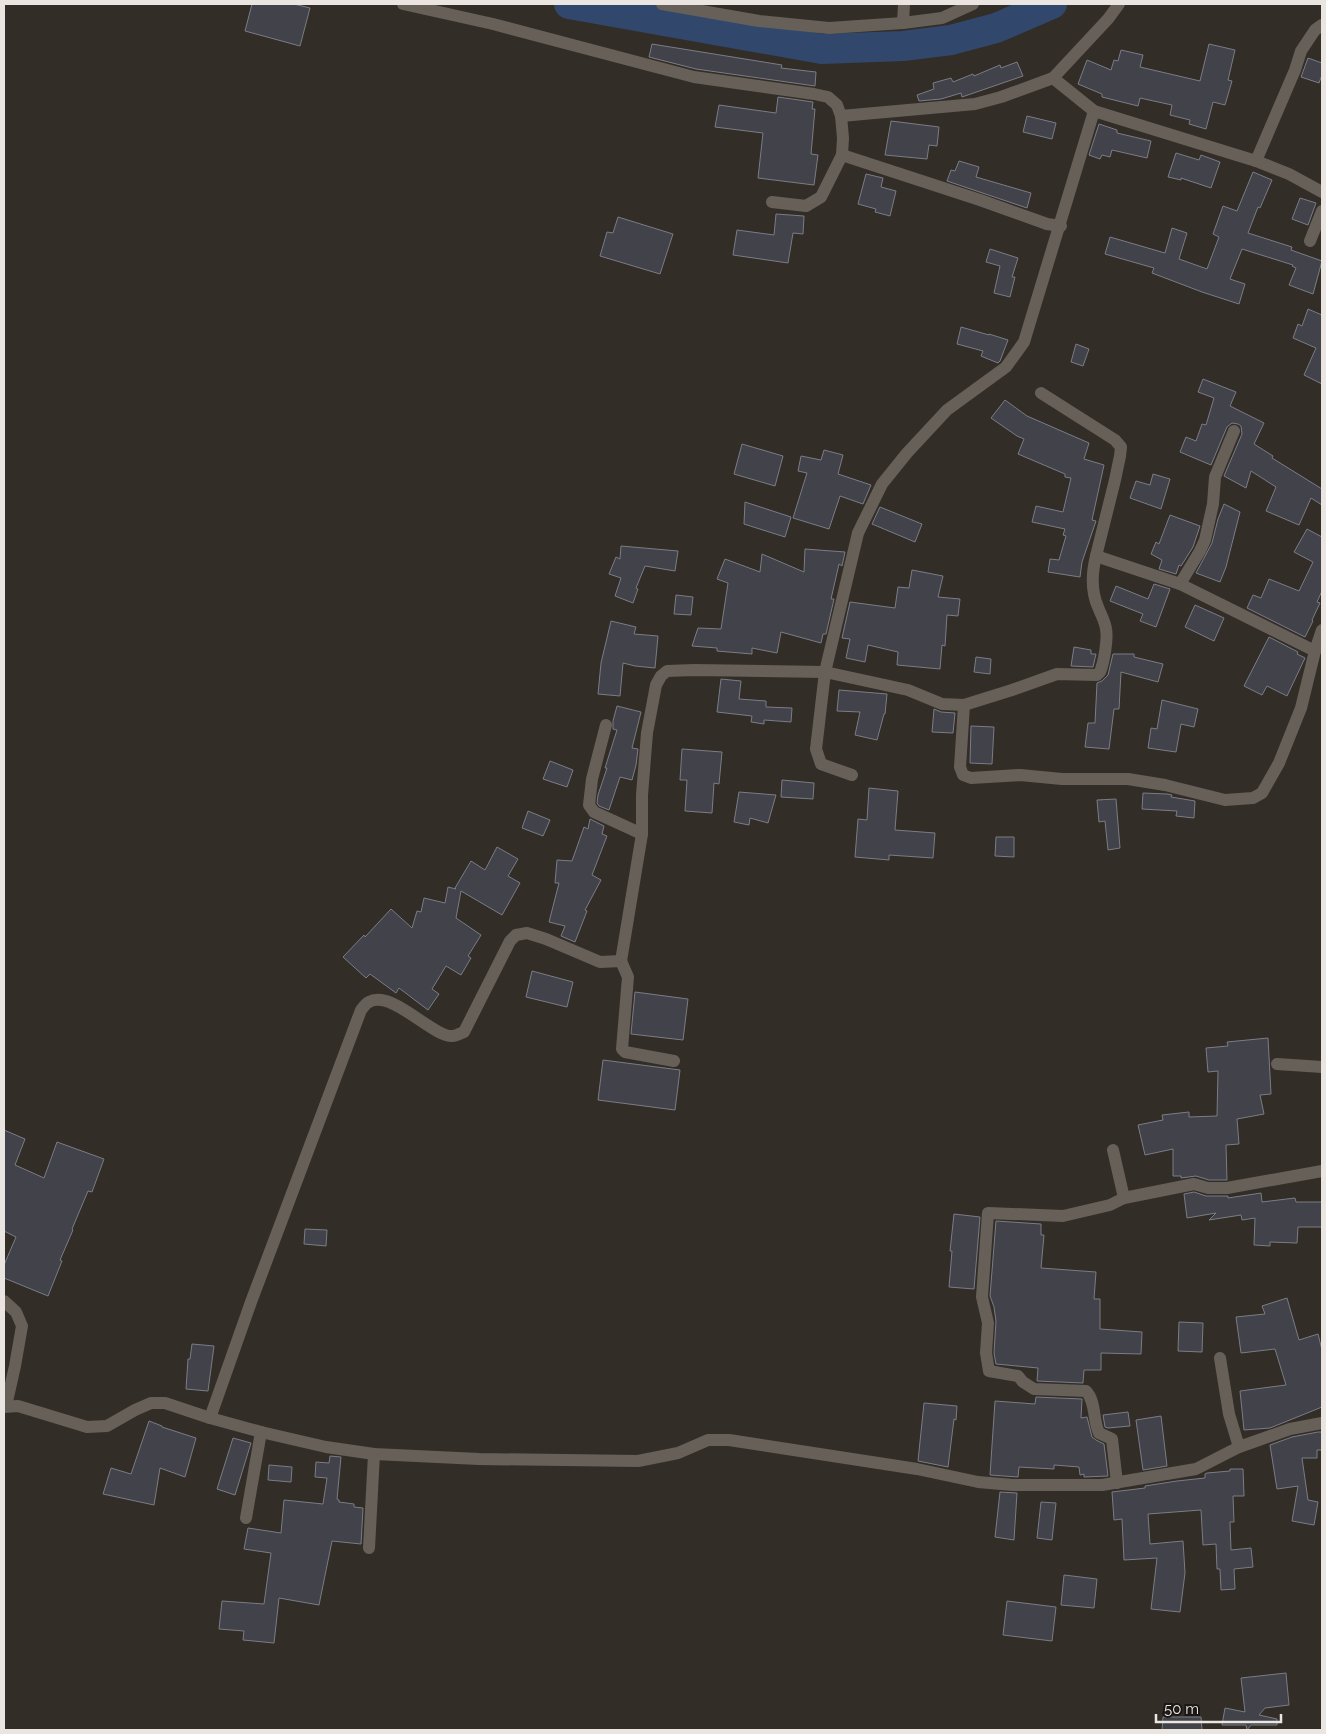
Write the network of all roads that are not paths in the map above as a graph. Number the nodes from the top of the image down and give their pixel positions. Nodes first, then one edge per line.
1 (403, 4) edge
2 (662, 4) edge
3 (904, 4) edge
4 (973, 4) edge
5 (1119, 4) edge
6 (904, 23) junction
7 (1322, 25) edge
8 (1053, 78) junction
9 (1094, 112) junction
10 (842, 116) junction
11 (842, 155) junction
12 (1256, 161) junction
13 (1322, 192) edge
14 (772, 202) dead end
15 (1322, 211) edge
16 (1061, 226) junction
17 (1310, 241) dead end
18 (1041, 393) dead end
19 (1234, 431) dead end
20 (1096, 556) junction
21 (1180, 584) junction
22 (1322, 630) edge
23 (1315, 651) junction
24 (825, 672) junction
25 (964, 705) junction
26 (606, 725) dead end
27 (852, 775) dead end
28 (642, 834) junction
29 (621, 961) junction
30 (674, 1061) dead end
31 (1277, 1064) dead end
32 (1322, 1067) edge
33 (1113, 1150) dead end
34 (1322, 1171) edge
35 (1124, 1198) junction
36 (4, 1301) edge
37 (1220, 1358) dead end
38 (5, 1407) edge
39 (210, 1418) junction
40 (1322, 1423) edge
41 (261, 1432) junction
42 (1239, 1448) junction
43 (374, 1454) junction
44 (1117, 1483) junction
45 (246, 1518) dead end
46 (369, 1548) dead end

1 - 10 street
2 - 6 street
3 - 6 street
4 - 6 street
5 - 8 street
7 - 12 street
8 - 9 street
8 - 10 street
9 - 12 street
9 - 16 street
10 - 11 street
11 - 14 street
11 - 16 street
12 - 13 street
15 - 17 street
16 - 24 street
18 - 20 street
19 - 21 street
20 - 21 street
20 - 25 street
21 - 23 street
22 - 23 street
23 - 25 street
24 - 25 street
24 - 27 street
24 - 28 street
26 - 28 street
28 - 29 street
29 - 30 street
29 - 39 street
31 - 32 street
33 - 35 street
34 - 35 street
35 - 44 street
36 - 38 street
37 - 42 street
38 - 39 street
39 - 41 street
40 - 42 street
41 - 43 street
41 - 45 street
42 - 44 street
43 - 44 street
43 - 46 street

